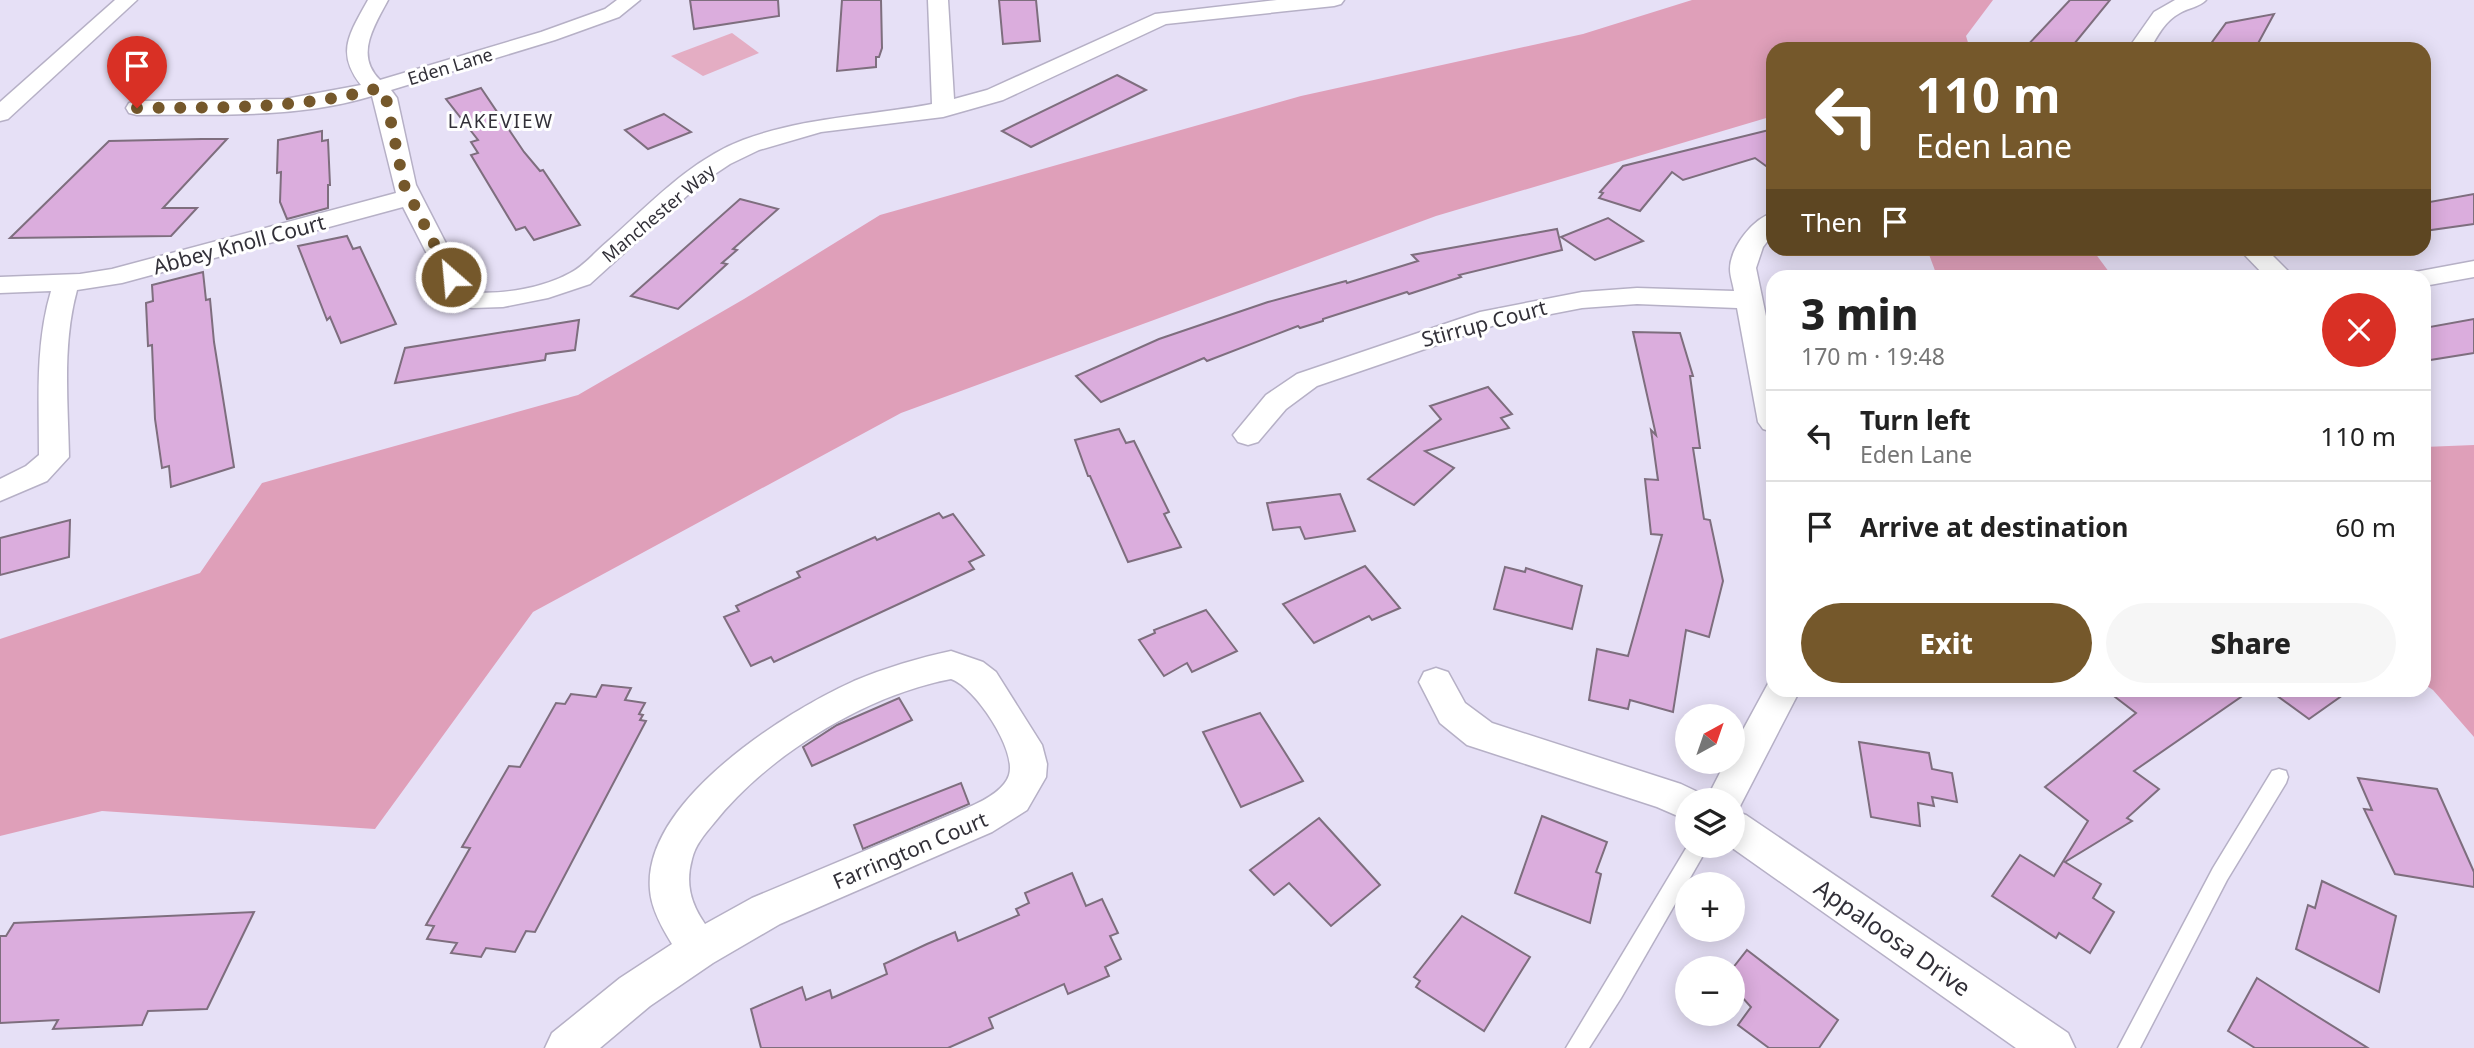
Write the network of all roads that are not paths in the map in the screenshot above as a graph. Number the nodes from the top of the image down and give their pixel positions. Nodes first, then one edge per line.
1 (127, 0) edge
2 (378, 0) edge
3 (630, 0) edge
4 (937, 0) edge
5 (1334, 0) edge
6 (2196, 0) edge
7 (2143, 42) edge
8 (379, 88) junction
9 (137, 108) dead end
10 (943, 110) junction
11 (0, 114) edge
12 (410, 197) junction
13 (1766, 226) edge
14 (2259, 256) edge
15 (2474, 269) edge
16 (2274, 270) edge
17 (2431, 277) edge
18 (66, 283) junction
19 (0, 285) edge
20 (1749, 300) junction
21 (1766, 386) edge
22 (1248, 435) dead end
23 (0, 490) edge
24 (1436, 682) dead end
25 (1778, 697) edge
26 (2279, 777) dead end
27 (1731, 788) edge
28 (1675, 798) edge
29 (1745, 836) edge
30 (1691, 858) edge
31 (699, 949) junction
32 (567, 1048) edge
33 (1577, 1048) edge
34 (2053, 1048) edge
35 (2129, 1048) edge

1 - 11 street
2 - 8 street, Manchester Way
3 - 8 street, Eden Lane
4 - 10 street
5 - 10 street, Manchester Way
6 - 7 street
8 - 9 street, Eden Lane
8 - 12 street, Manchester Way
10 - 12 street, Manchester Way
12 - 18 street, Abbey Knoll Court
13 - 20 street
14 - 16 street
15 - 17 street
18 - 19 street, Abbey Knoll Court
18 - 23 street
20 - 21 street
20 - 22 street, Stirrup Court
24 - 28 street
25 - 27 street
26 - 35 lane
29 - 34 street, Appaloosa Drive
30 - 33 lane
31 - 31 street, Farrington Court
31 - 32 street, Farrington Court

